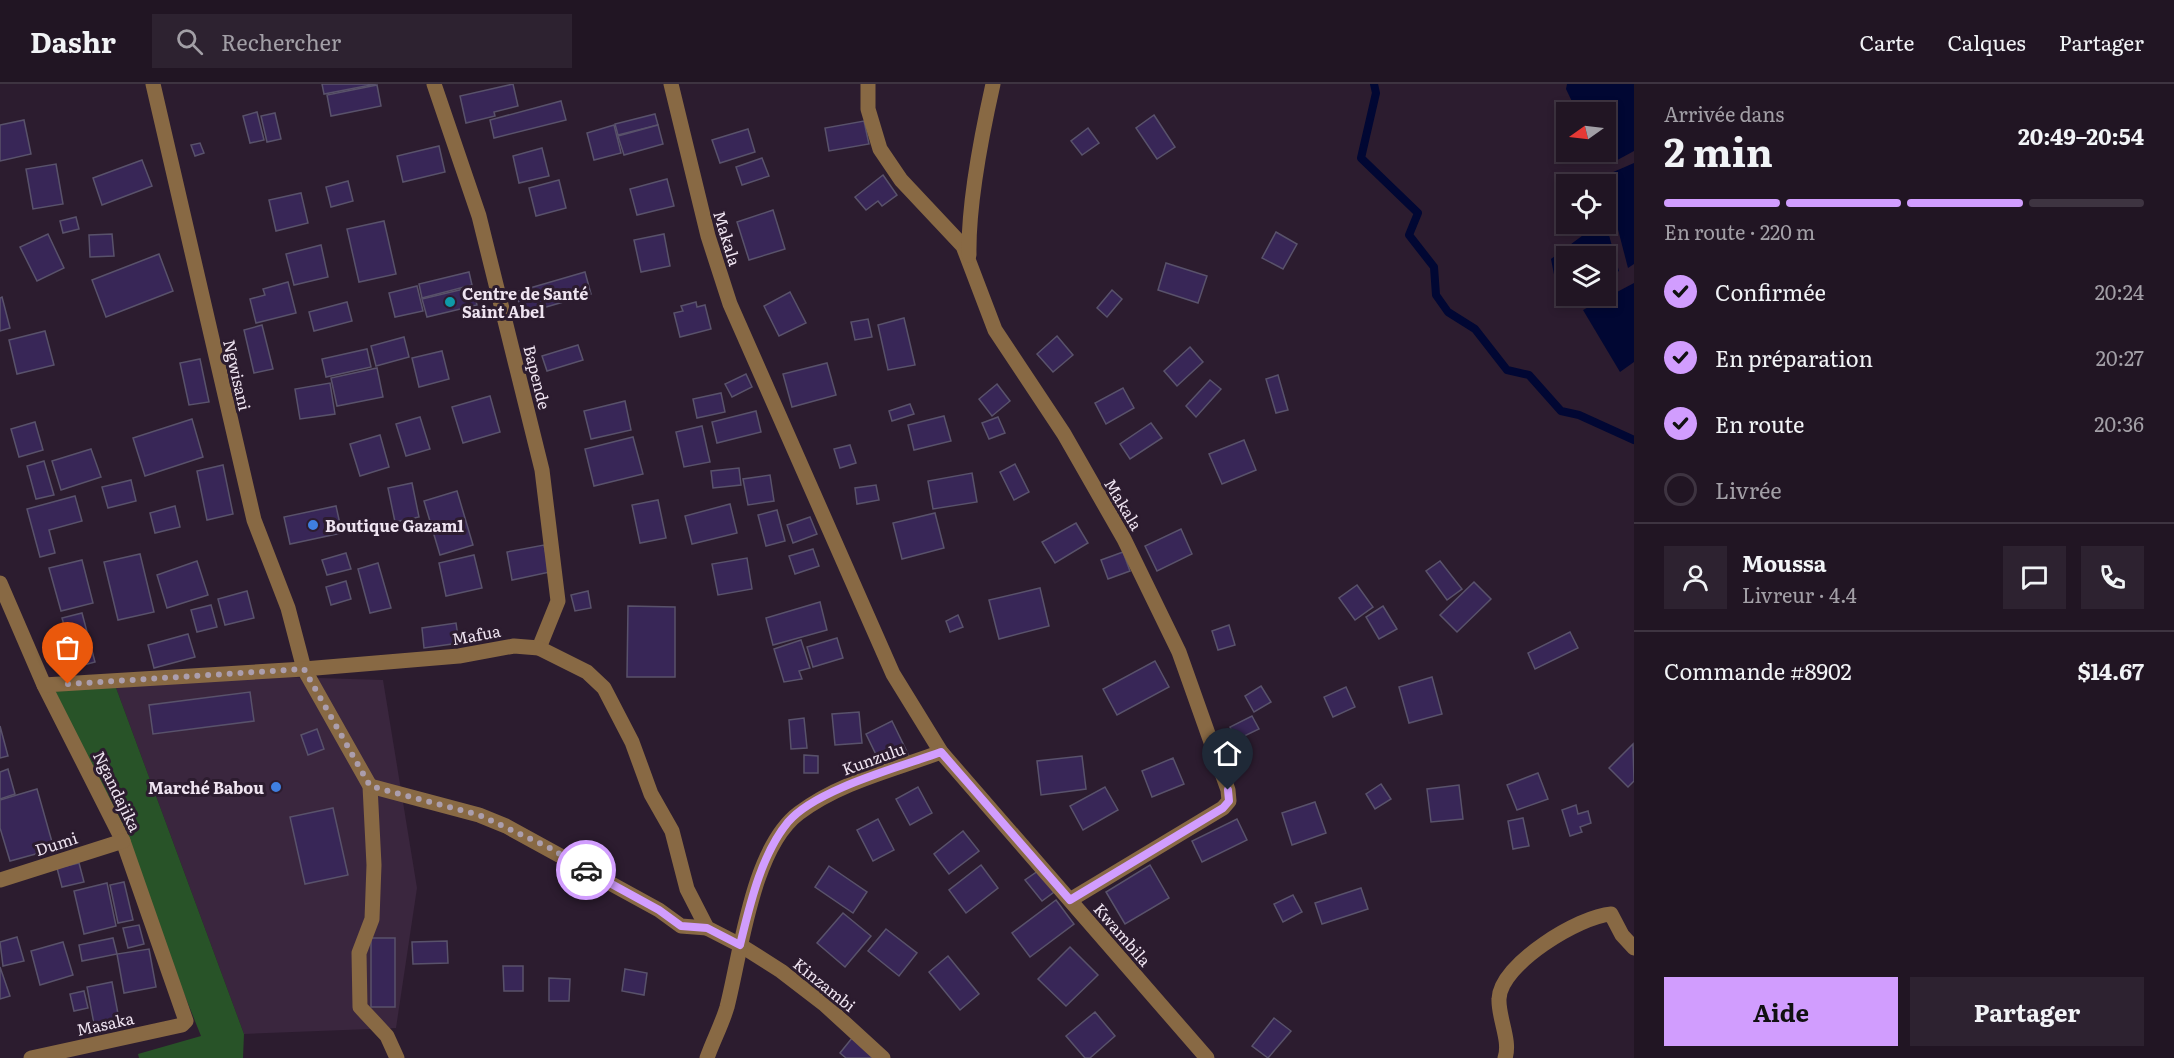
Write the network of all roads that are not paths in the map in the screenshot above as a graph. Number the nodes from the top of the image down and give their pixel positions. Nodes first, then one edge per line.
1 (153, 84) edge
2 (434, 84) edge
3 (671, 84) edge
4 (868, 84) edge
5 (993, 84) edge
6 (969, 258) junction
7 (0, 583) edge
8 (540, 648) junction
9 (304, 669) junction
10 (44, 685) junction
11 (941, 752) junction
12 (370, 786) junction
13 (123, 841) junction
14 (0, 880) edge
15 (1070, 900) junction
16 (707, 928) junction
17 (740, 945) junction
18 (1634, 948) edge
19 (186, 1021) joint
20 (31, 1058) edge
21 (397, 1058) edge
22 (708, 1058) edge
23 (883, 1058) edge
24 (1207, 1058) edge
25 (1505, 1058) edge

1 - 9 street, Ngwisani
2 - 8 street, Bapende
3 - 11 street, Makala
4 - 6 street, Makala
5 - 6 street
6 - 15 street, Makala
7 - 10 street, Ngandajika
8 - 9 street, Mafua
8 - 16 street, Mafua
9 - 10 street, Mafua
9 - 12 street, Ngwisani
10 - 13 street, Ngandajika
11 - 15 street, Kwambila
11 - 17 street, Kunzulu
12 - 16 street
12 - 21 street
13 - 14 street, Dumi
13 - 19 street, Ngandajika
15 - 24 street, Kwambila
16 - 17 street
17 - 22 street, Kunzulu
17 - 23 street, Kinzambi
18 - 25 street
19 - 20 street, Masaka

